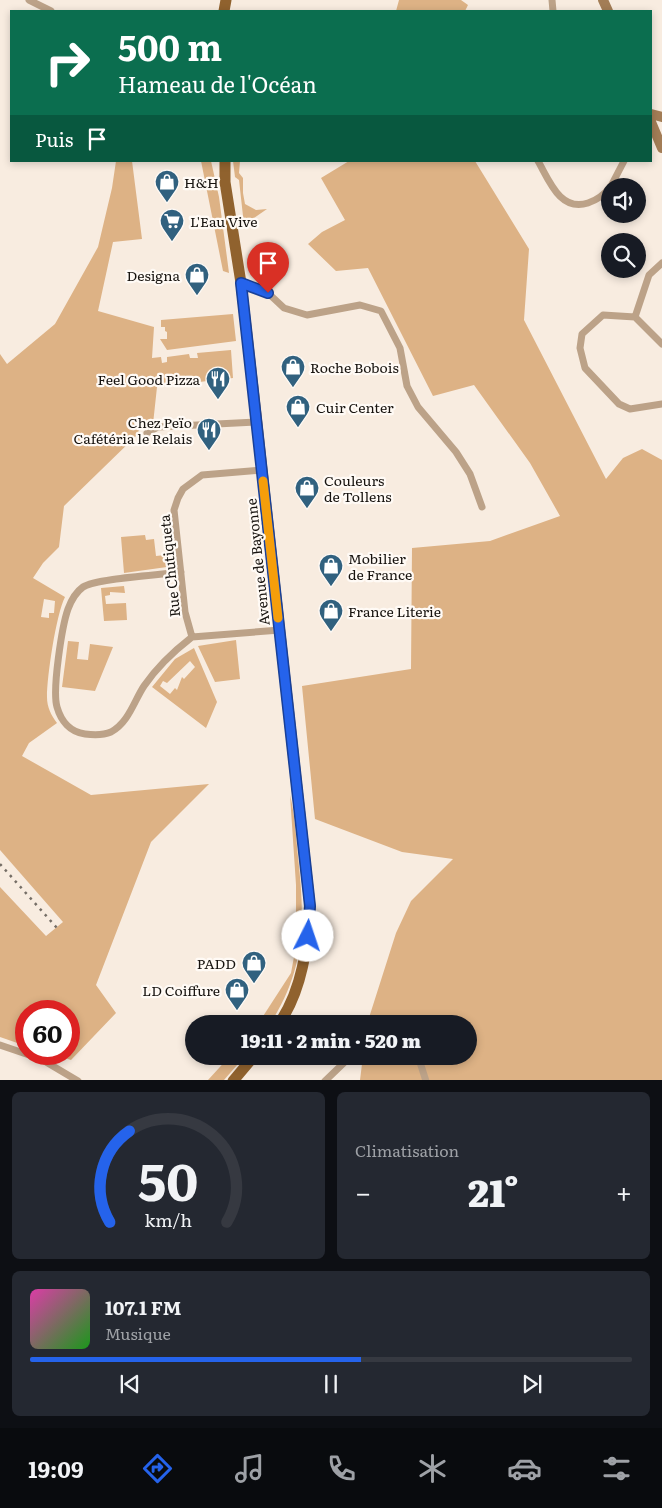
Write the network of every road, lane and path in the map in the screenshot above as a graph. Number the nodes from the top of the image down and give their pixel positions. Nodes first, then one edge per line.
1 (29, 0) edge
2 (48, 10) edge
3 (654, 137) edge
4 (662, 148) edge
5 (218, 162) edge
6 (225, 162) edge
7 (539, 162) edge
8 (623, 162) edge
9 (615, 178) edge
10 (225, 182) junction
11 (601, 196) edge
12 (662, 263) edge
13 (241, 283) junction
14 (635, 317) junction
15 (662, 344) edge
16 (662, 404) edge
17 (257, 422) junction
18 (147, 433) dead end
19 (262, 470) junction
20 (482, 507) dead end
21 (181, 572) junction
22 (280, 630) junction
23 (192, 637) junction
24 (284, 1015) edge
25 (0, 1046) edge
26 (246, 1065) edge
27 (342, 1065) edge
28 (421, 1065) edge
29 (78, 1080) edge
30 (233, 1080) edge
31 (325, 1080) edge
32 (426, 1080) edge

1 - 2 street
3 - 4 street
5 - 10 main road
6 - 10 main road
7 - 11 street
8 - 9 street
10 - 13 main road, Avenue de Bayonne
12 - 14 street
13 - 17 main road, Avenue de Bayonne
13 - 20 street
14 - 15 street
14 - 16 street
17 - 18 street
17 - 19 main road, Avenue de Bayonne
19 - 21 street, Rue Chutiqueta
19 - 22 main road, Avenue de Bayonne
21 - 23 street, Rue Chutiqueta
21 - 23 street
22 - 23 street
22 - 24 main road, Avenue de Bayonne
25 - 29 street
26 - 30 main road
27 - 31 street
28 - 32 street

